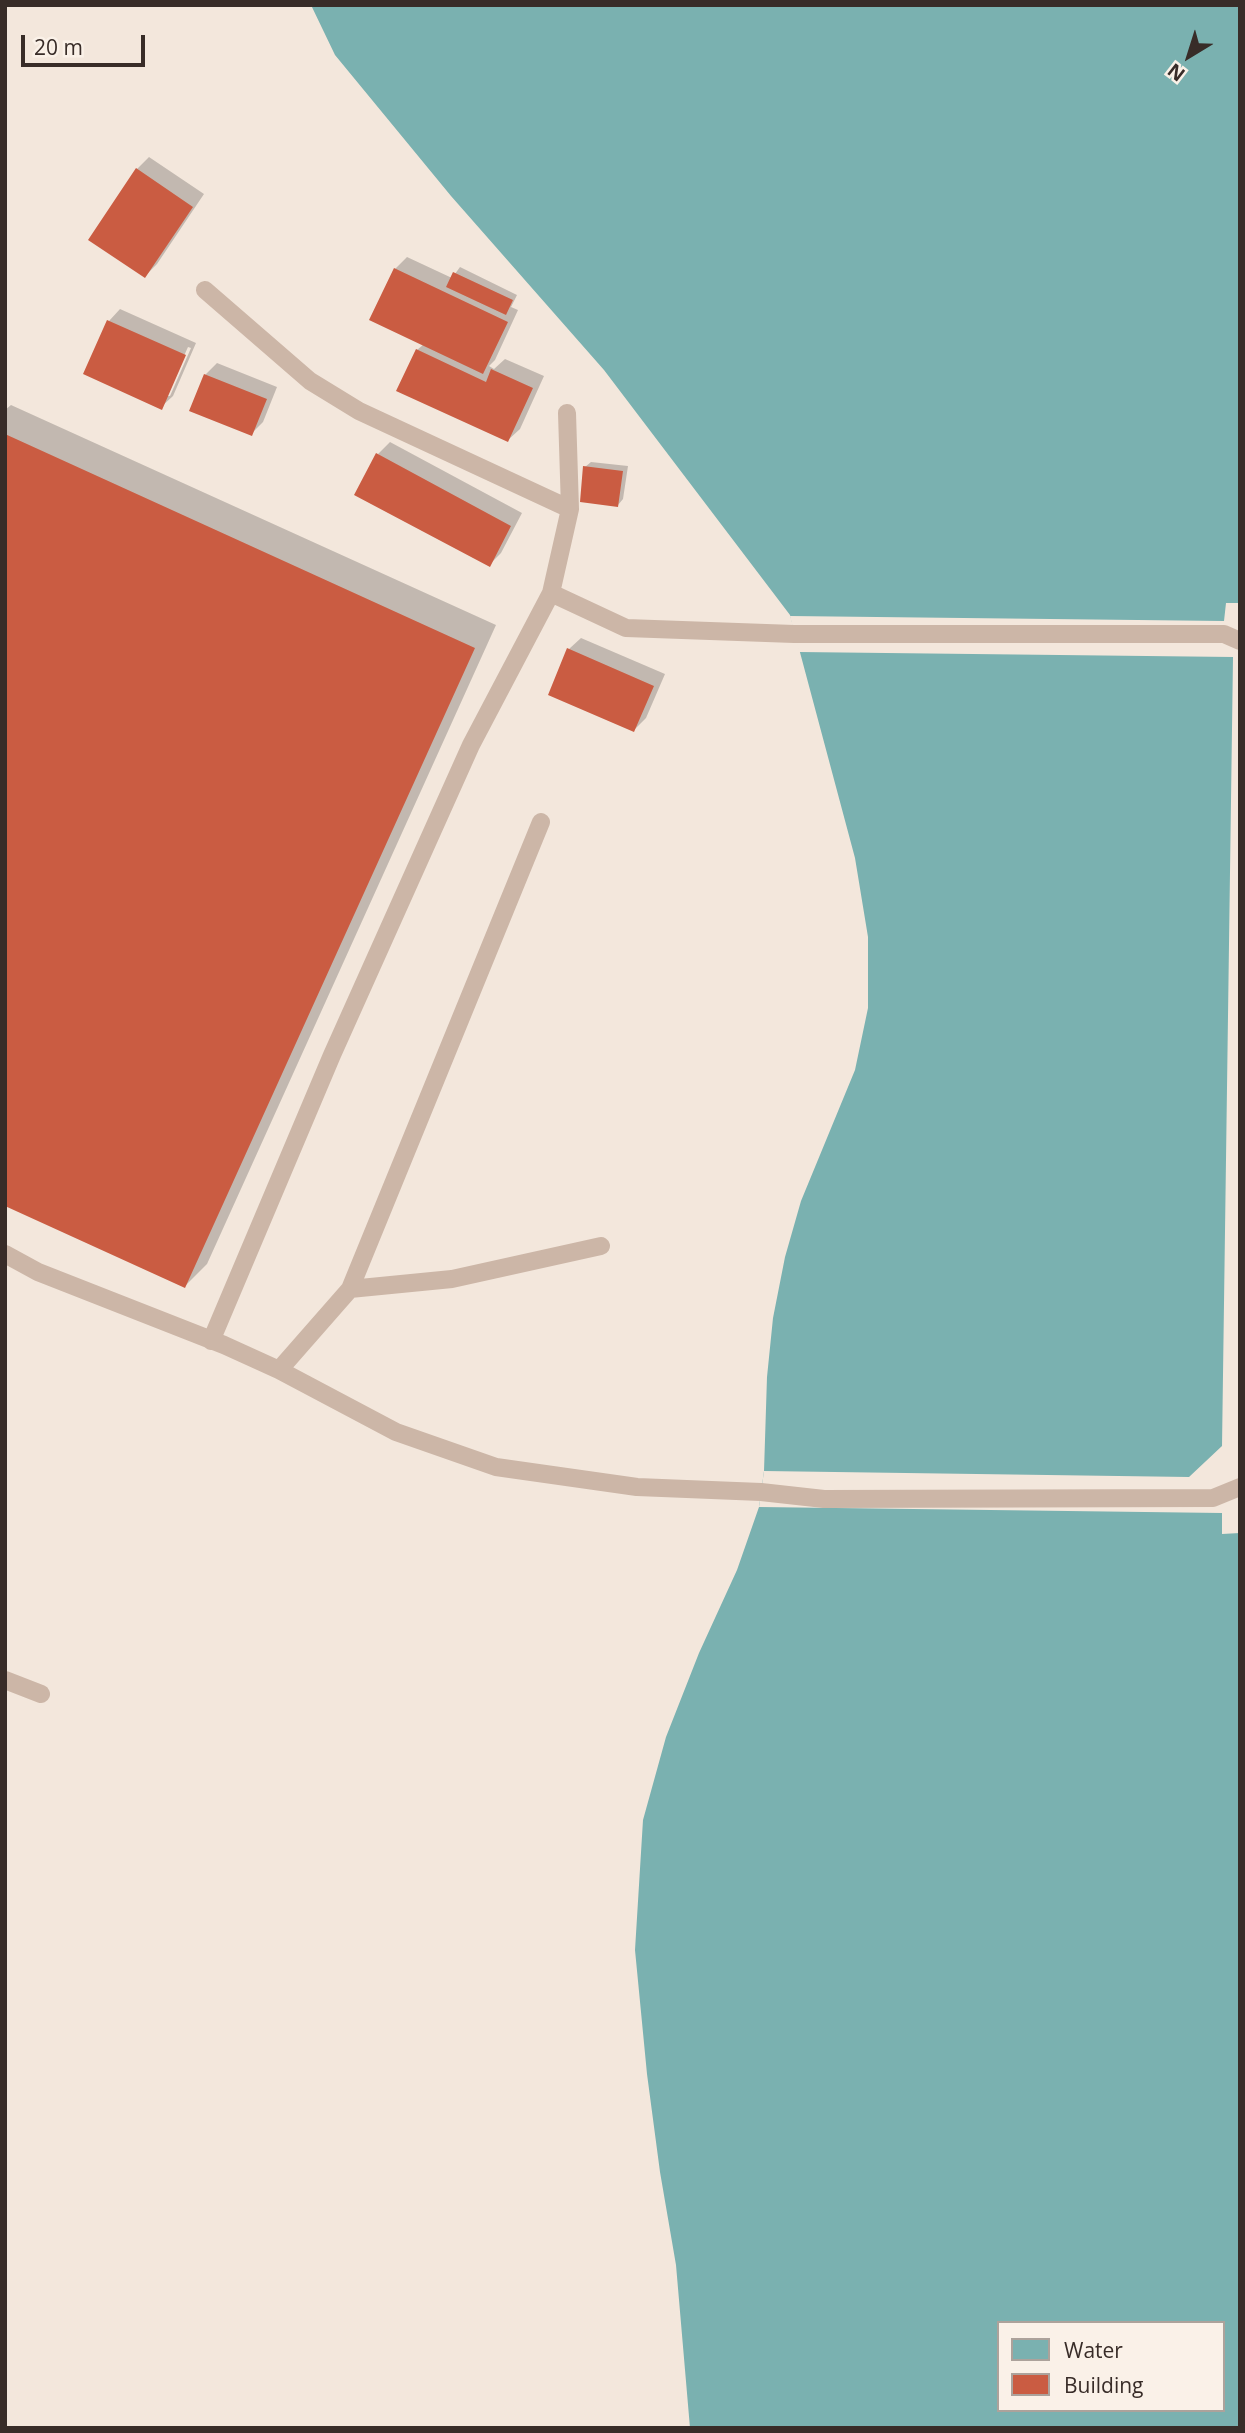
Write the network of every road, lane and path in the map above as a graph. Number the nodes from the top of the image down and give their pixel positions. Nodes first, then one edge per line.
1 (205, 290) dead end
2 (567, 413) dead end
3 (570, 509) junction
4 (551, 593) junction
5 (1240, 641) edge
6 (541, 822) dead end
7 (601, 1246) dead end
8 (5, 1254) edge
9 (350, 1289) junction
10 (211, 1341) junction
11 (279, 1370) junction
12 (1240, 1487) edge
13 (5, 1680) edge
14 (41, 1694) dead end

1 - 3 lane
2 - 3 lane
3 - 4 lane
4 - 5 lane
4 - 10 lane
6 - 9 lane
7 - 9 lane
8 - 10 lane
9 - 11 lane
10 - 11 lane
11 - 12 lane
13 - 14 lane

